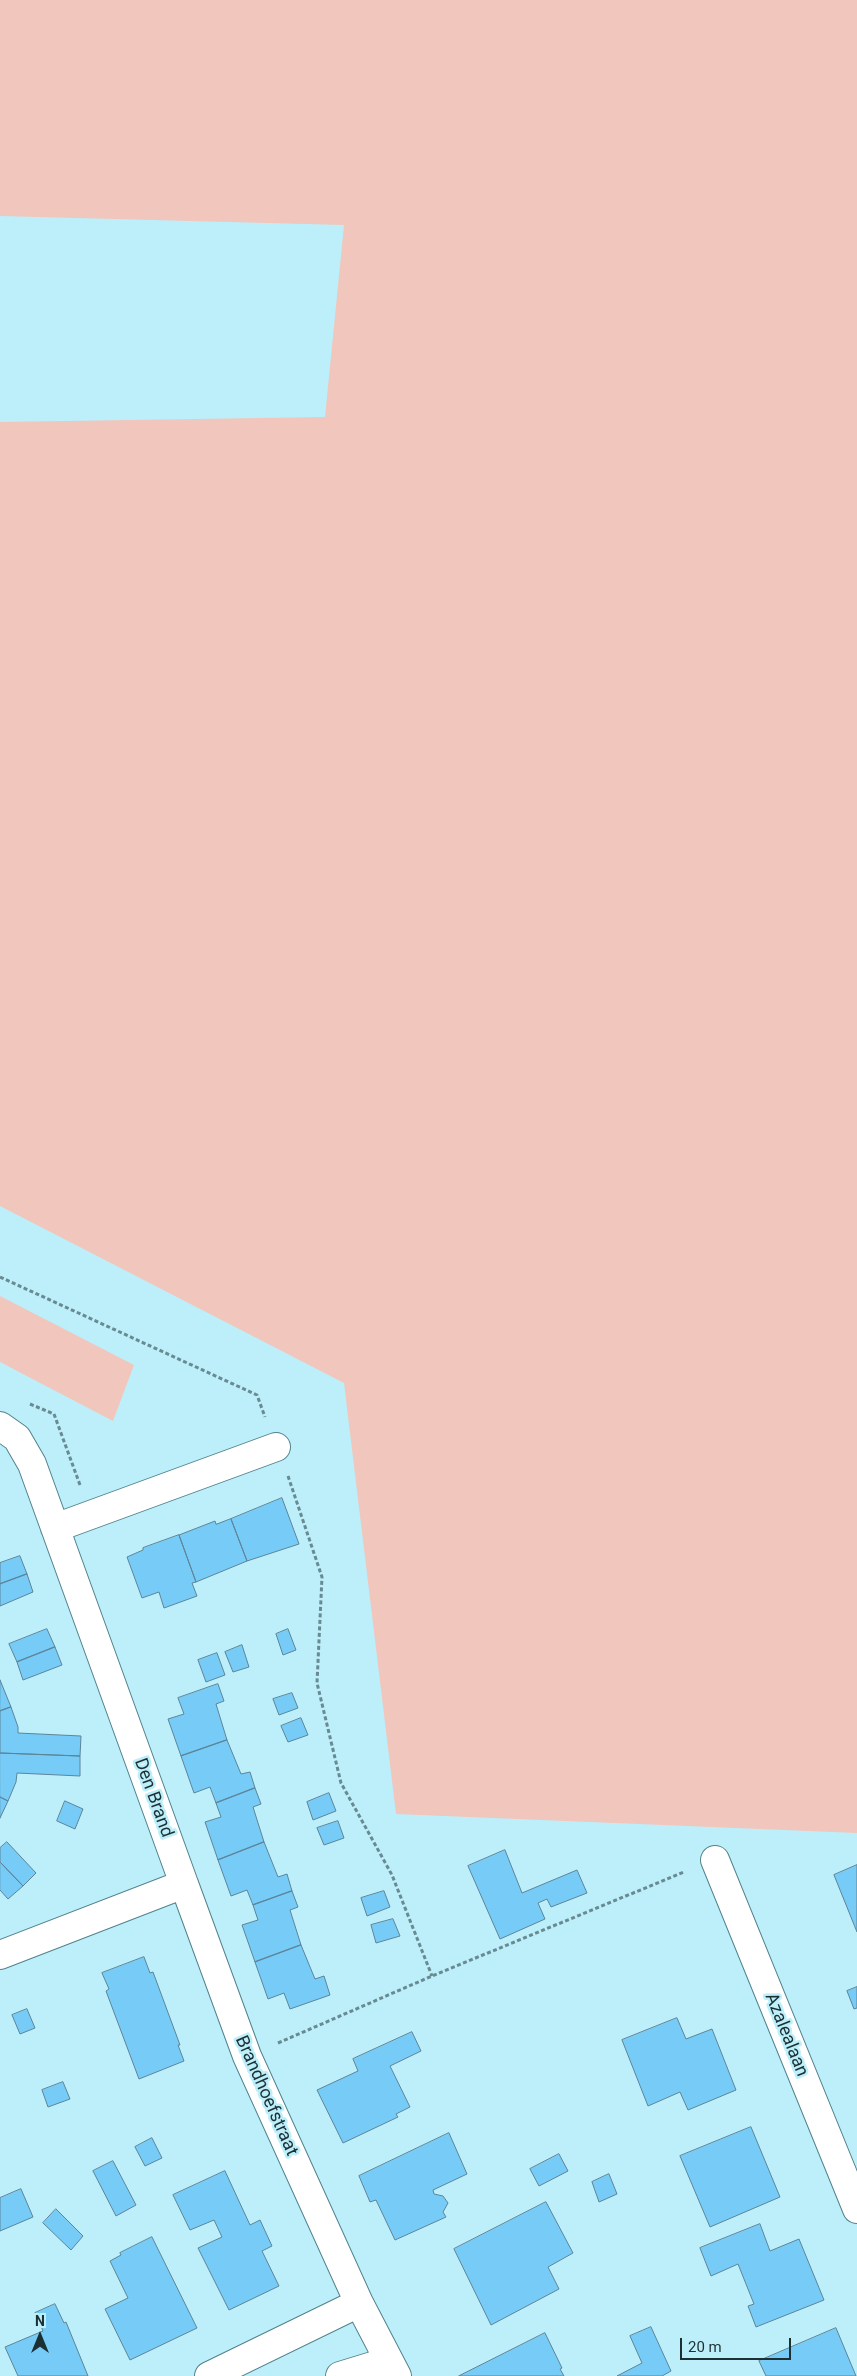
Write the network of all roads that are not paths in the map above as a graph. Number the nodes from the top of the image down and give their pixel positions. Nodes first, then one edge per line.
1 (0, 1426) edge
2 (276, 1447) road end
3 (55, 1528) junction
4 (715, 1860) road end
5 (184, 1884) junction
6 (0, 1955) edge
7 (857, 2209) edge
8 (359, 2303) junction
9 (393, 2368) edge
10 (209, 2376) edge
11 (340, 2376) edge

1 - 3 street, Den Brand
2 - 3 street
3 - 5 street, Den Brand
4 - 7 street, Azalealaan
5 - 6 street
5 - 8 street, Brandhoefstraat
8 - 9 street, Brandhoefstraat
8 - 10 street
9 - 11 street, Brandhoefstraat

